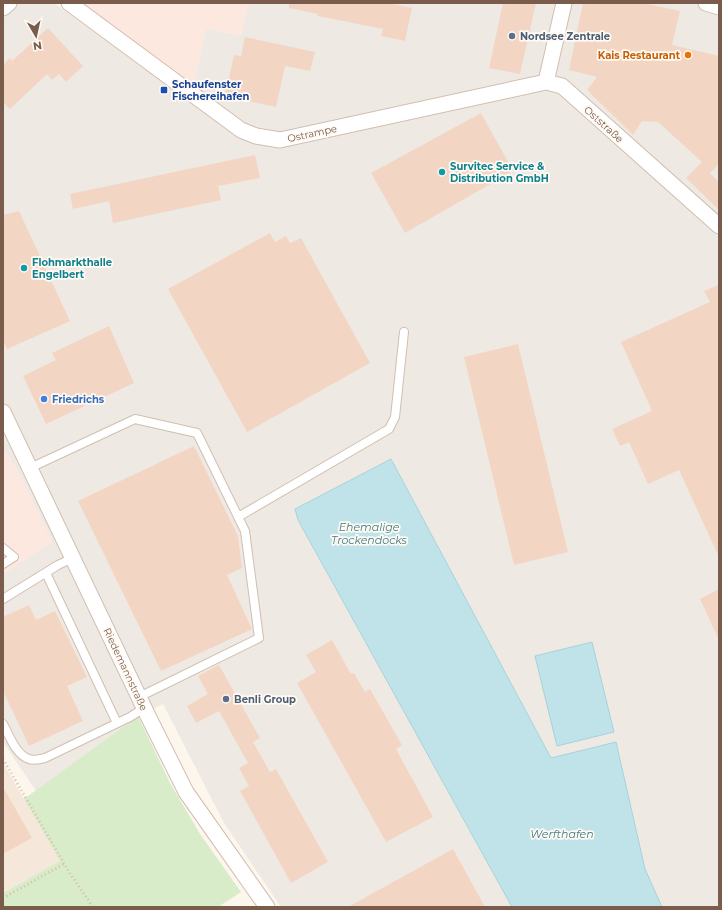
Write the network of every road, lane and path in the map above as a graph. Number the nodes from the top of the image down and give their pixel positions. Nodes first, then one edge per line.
1 (9, 3) edge
2 (69, 3) edge
3 (564, 3) edge
4 (706, 3) edge
5 (719, 7) edge
6 (3, 8) edge
7 (546, 82) junction
8 (719, 226) edge
9 (404, 332) dead end
10 (4, 417) edge
11 (30, 468) junction
12 (238, 517) junction
13 (3, 548) edge
14 (73, 558) junction
15 (3, 564) edge
16 (46, 573) junction
17 (3, 599) edge
18 (142, 703) junction
19 (117, 723) junction
20 (3, 724) edge
21 (3, 759) edge
22 (64, 864) junction
23 (3, 898) edge
24 (93, 907) edge
25 (267, 907) edge

1 - 6 street
2 - 7 street, Ostrampe
3 - 7 street
4 - 5 street
7 - 8 street, Oststraße
9 - 12 lane
10 - 11 street, Riedemannstraße
11 - 12 lane
11 - 14 street, Riedemannstraße
12 - 18 lane
13 - 15 lane
14 - 16 lane
14 - 18 street, Riedemannstraße
16 - 17 lane
16 - 19 lane
18 - 19 lane
18 - 25 street, Riedemannstraße
19 - 20 lane
21 - 22 path
22 - 23 path
22 - 24 path

